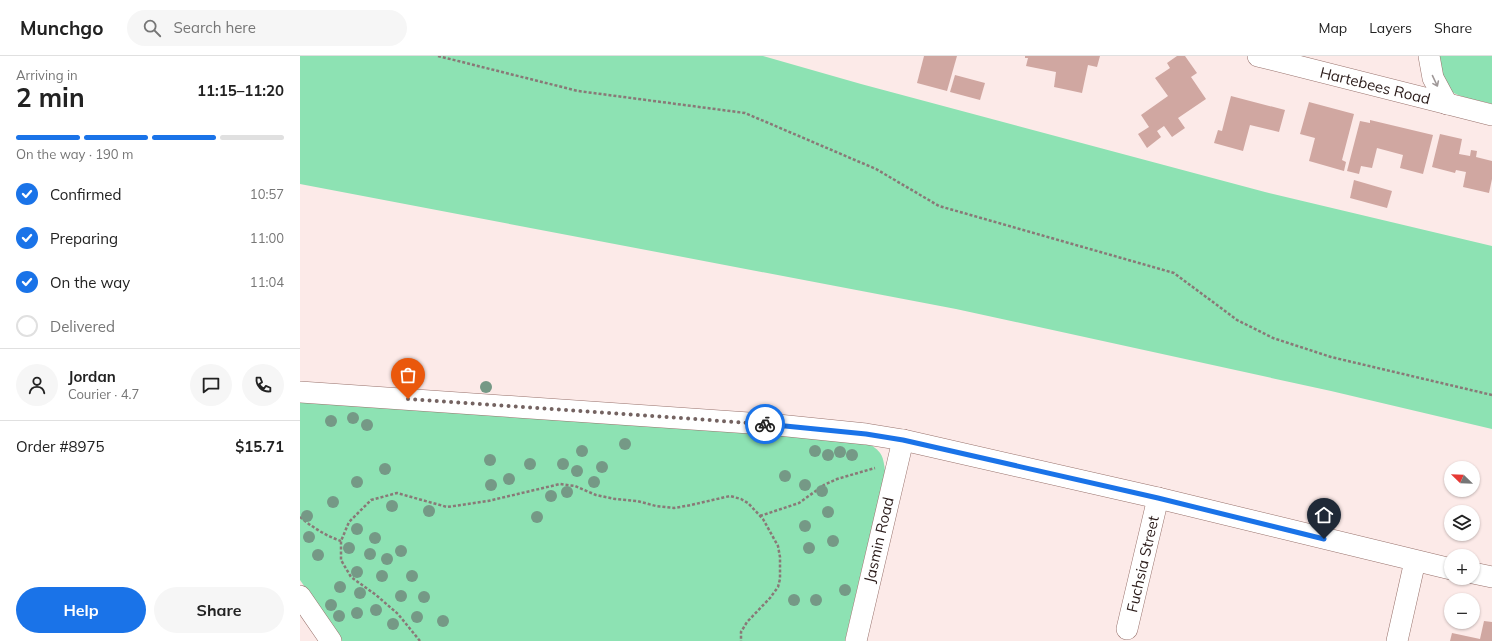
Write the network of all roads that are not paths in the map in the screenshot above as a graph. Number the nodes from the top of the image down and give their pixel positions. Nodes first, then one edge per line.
1 (1258, 56) edge
2 (1429, 56) edge
3 (1447, 104) junction
4 (1492, 115) edge
5 (300, 392) edge
6 (901, 450) junction
7 (1158, 498) junction
8 (1415, 561) junction
9 (1444, 567) edge
10 (1480, 574) edge
11 (1492, 577) edge
12 (300, 596) edge
13 (1127, 629) dead end
14 (331, 641) edge
15 (856, 641) edge
16 (1397, 641) edge

1 - 3 street, Hartebees Road
2 -> 3 street
3 - 4 street, Hartebees Road
5 - 6 street, Fuchsia Street
6 - 7 street, Fuchsia Street
6 - 15 street, Jasmin Road
7 - 8 street, Fuchsia Street
7 - 13 street, Fuchsia Street
8 - 9 street, Fuchsia Street
8 - 16 street
10 - 11 street
12 - 14 street

